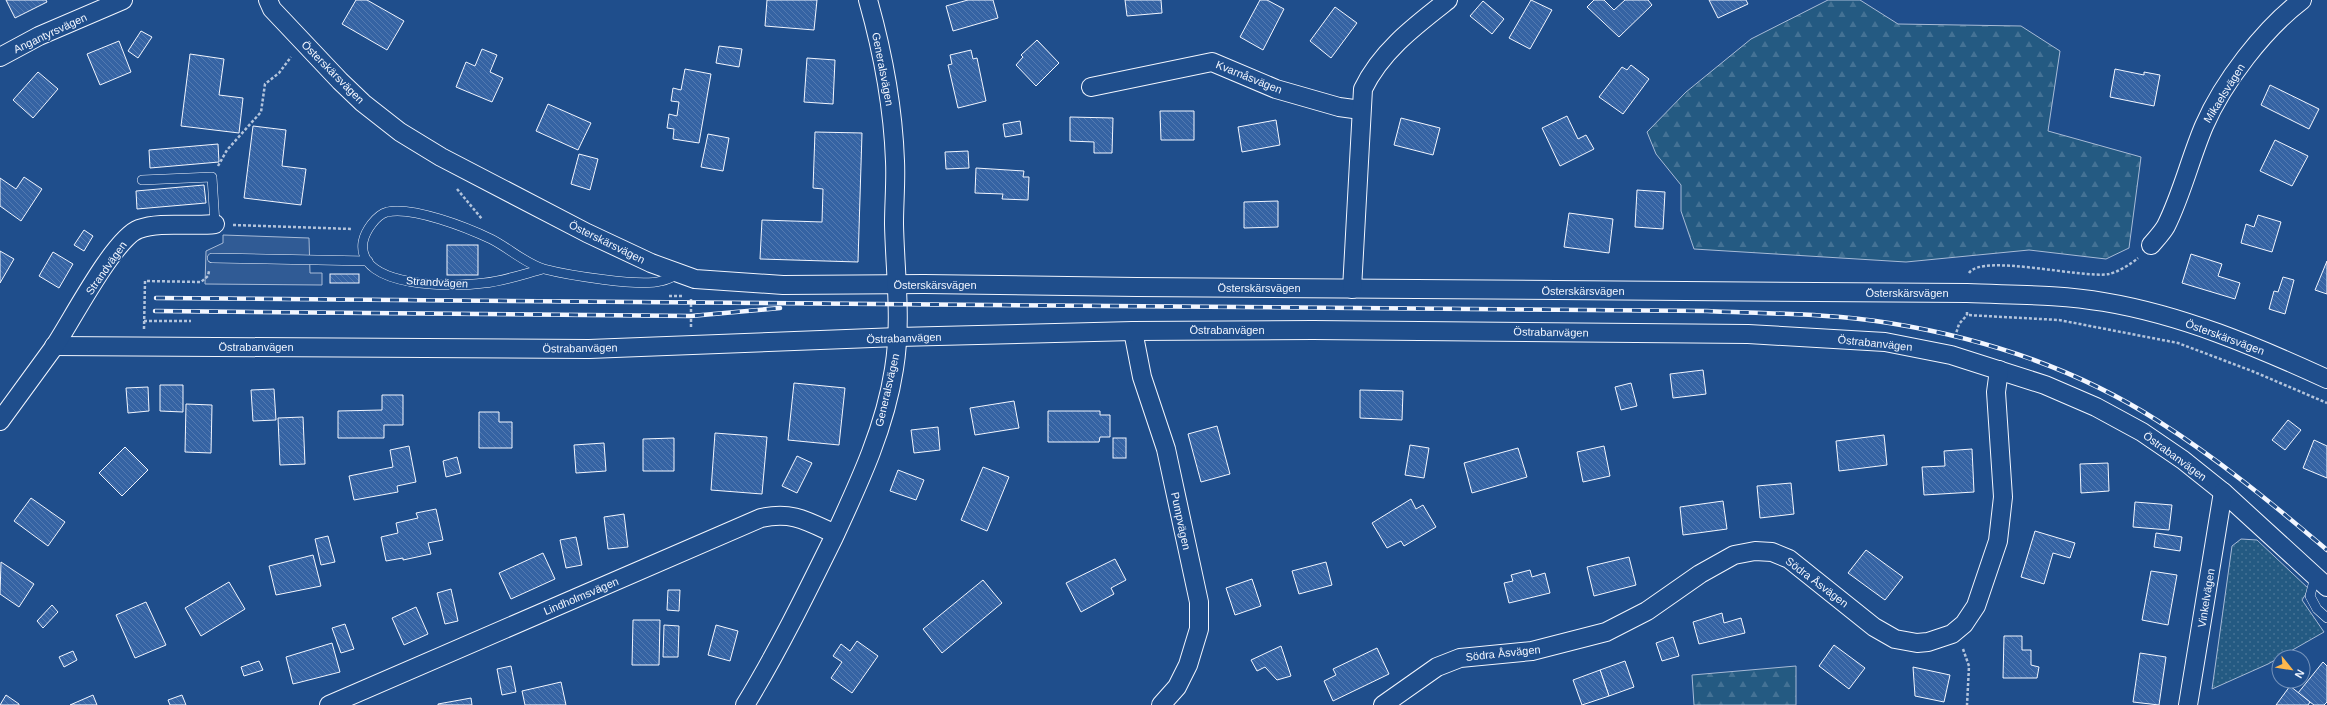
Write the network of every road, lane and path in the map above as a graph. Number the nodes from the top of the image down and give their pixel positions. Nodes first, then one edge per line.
1 (123, 0) edge
2 (268, 0) edge
3 (868, 0) edge
4 (1448, 0) edge
5 (2302, 0) edge
6 (303, 42) junction
7 (0, 57) edge
8 (1091, 87) dead end
9 (1360, 110) junction
10 (227, 150) dead end
11 (142, 180) dead end
12 (215, 224) junction
13 (368, 230) junction
14 (2151, 245) joint
15 (212, 258) joint
16 (368, 261) junction
17 (543, 269) junction
18 (680, 274) junction
19 (192, 283) junction
20 (898, 284) junction
21 (192, 287) dead end
22 (1352, 289) junction
23 (1967, 292) junction
24 (691, 296) dead end
25 (1967, 315) junction
26 (144, 321) junction
27 (191, 321) dead end
28 (691, 328) dead end
29 (1133, 331) junction
30 (898, 337) junction
31 (54, 346) junction
32 (144, 347) junction
33 (1951, 355) junction
34 (1999, 370) junction
35 (2327, 379) edge
36 (2327, 403) edge
37 (0, 421) edge
38 (2223, 492) junction
39 (835, 534) junction
40 (2321, 582) edge
41 (2327, 618) edge
42 (1952, 634) junction
43 (329, 705) edge
44 (745, 705) edge
45 (1161, 705) edge
46 (1383, 705) edge
47 (1967, 705) edge
48 (2188, 705) edge

1 - 7 street, Angantyrsvägen
2 - 6 street, Österskärsvägen
3 - 20 street, Generalsvägen
4 - 9 street
5 - 14 street, Mikaelsvägen
6 - 10 path
6 - 18 street, Österskärsvägen
8 - 9 street, Kvarnåsvägen
9 - 22 street
11 - 12 lane
12 - 13 path
12 - 31 street, Strandvägen
13 - 16 lane
13 - 17 lane, Strandvägen
14 - 23 path
15 - 16 lane
15 - 19 path
16 - 17 lane, Strandvägen
17 - 18 lane, Strandvägen
18 - 20 street, Österskärsvägen
19 - 21 path
19 - 26 path
20 - 22 street, Österskärsvägen
20 - 30 street, Generalsvägen
22 - 23 street, Österskärsvägen
23 - 25 path
23 - 35 street, Österskärsvägen
24 - 28 path
25 - 33 path
25 - 36 path
26 - 27 path
26 - 32 path
29 - 30 street, Östrabanvägen
29 - 33 street, Östrabanvägen
29 - 45 street, Pumpvägen
30 - 32 street, Östrabanvägen
30 - 39 street, Generalsvägen
31 - 32 street, Östrabanvägen
31 - 37 street, Strandvägen
33 - 34 street, Östrabanvägen
34 - 38 street, Östrabanvägen
34 - 42 street, Södra Åsvägen
38 - 40 street, Östrabanvägen
38 - 48 street, Vinkelvägen
39 - 43 street, Lindholmsvägen
39 - 44 street, Generalsvägen
40 - 41 lane
42 - 46 street, Södra Åsvägen
42 - 47 path

